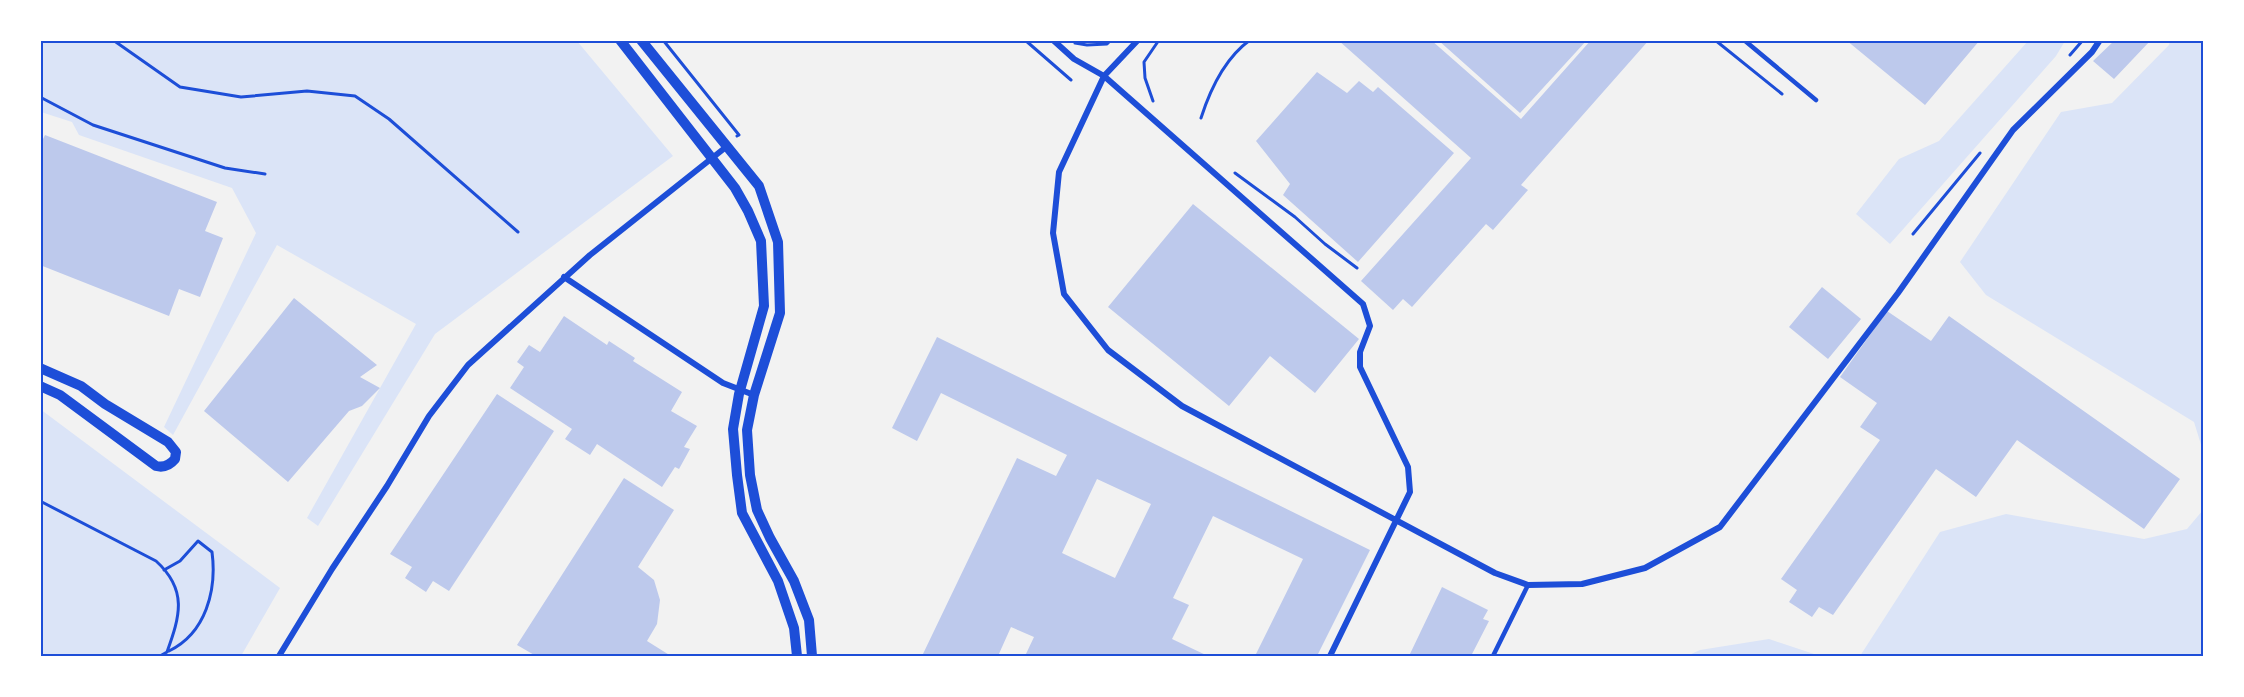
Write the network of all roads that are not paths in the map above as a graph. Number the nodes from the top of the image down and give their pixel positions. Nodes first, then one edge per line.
1 (620, 40) edge
2 (641, 40) edge
3 (1053, 40) edge
4 (1138, 40) edge
5 (1744, 40) edge
6 (2100, 40) edge
7 (1104, 76) junction
8 (1816, 100) dead end
9 (726, 147) junction
10 (713, 158) junction
11 (564, 278) junction
12 (40, 368) edge
13 (40, 386) edge
14 (740, 390) junction
15 (754, 395) junction
16 (1396, 520) junction
17 (1528, 585) junction
18 (279, 657) edge
19 (797, 657) edge
20 (812, 657) edge
21 (1330, 657) edge
22 (1493, 657) edge

1 - 10 street
2 - 9 street
3 - 7 street
4 - 7 street
5 - 8 lane
6 - 17 street
7 - 16 street
7 - 16 street
9 - 10 street
9 - 15 street
10 - 11 street
10 - 14 street
11 - 14 street
11 - 18 street
12 - 13 street
14 - 15 street
14 - 19 street
15 - 20 street
16 - 17 street
16 - 21 street
17 - 22 lane

